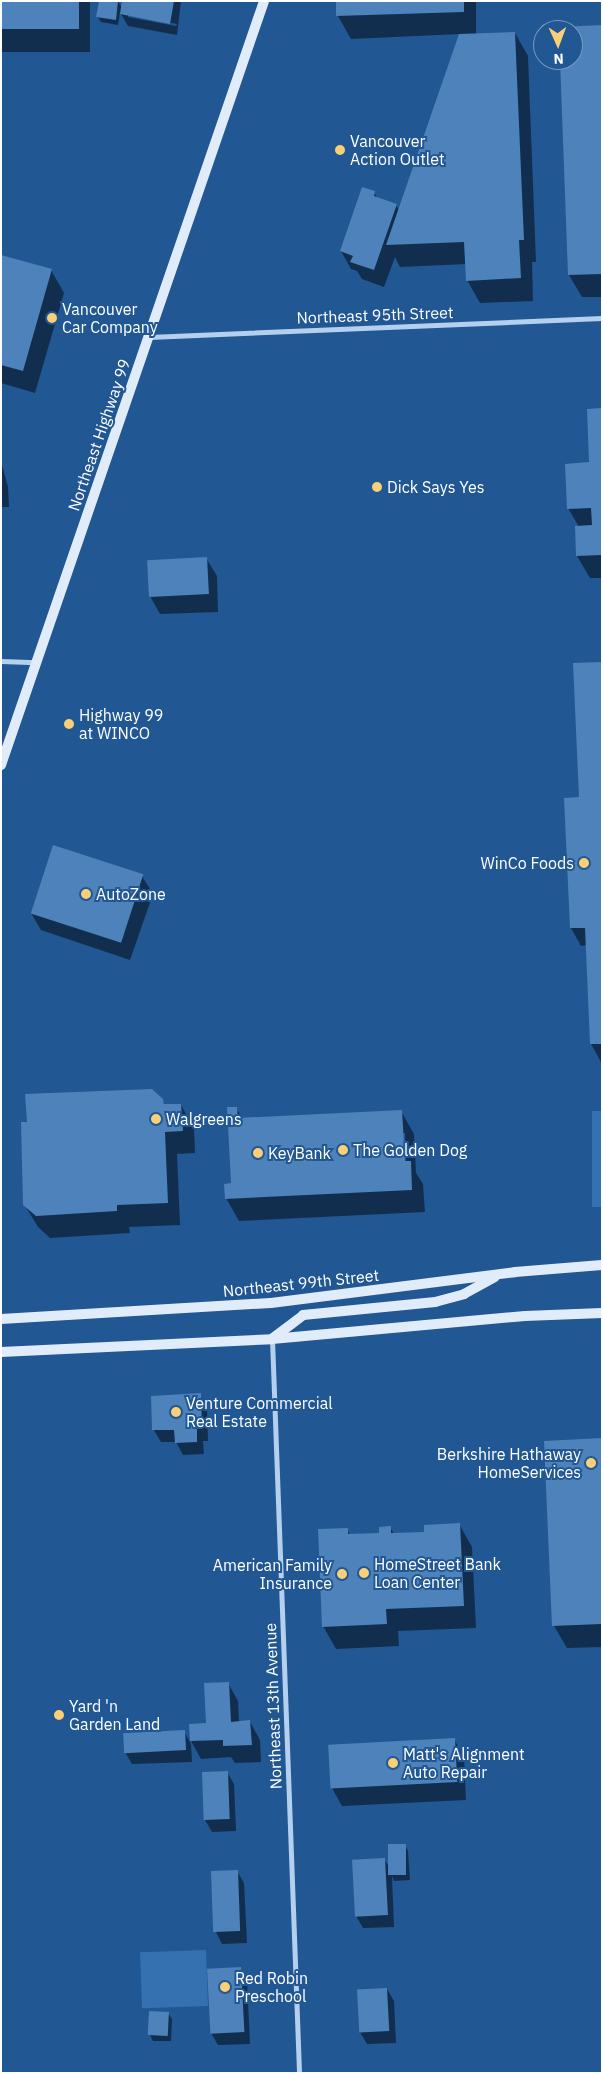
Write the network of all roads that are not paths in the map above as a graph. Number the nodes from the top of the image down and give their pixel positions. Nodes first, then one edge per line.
1 (264, 1) edge
2 (602, 318) edge
3 (149, 336) junction
4 (1, 661) edge
5 (36, 662) junction
6 (1, 765) edge
7 (602, 1265) edge
8 (501, 1274) junction
9 (602, 1312) edge
10 (1, 1320) edge
11 (272, 1339) junction
12 (1, 1352) edge
13 (299, 2073) edge

1 - 3 main road, Northeast Highway 99
2 - 3 street, Northeast 95th Street
3 - 5 main road, Northeast Highway 99
4 - 5 street
5 - 6 main road, Northeast Highway 99
7 - 8 main road, Northeast 99th Street
8 - 10 main road, Northeast 99th Street
8 - 11 main road
9 - 11 main road
11 - 12 main road
11 - 13 street, Northeast 13th Avenue

